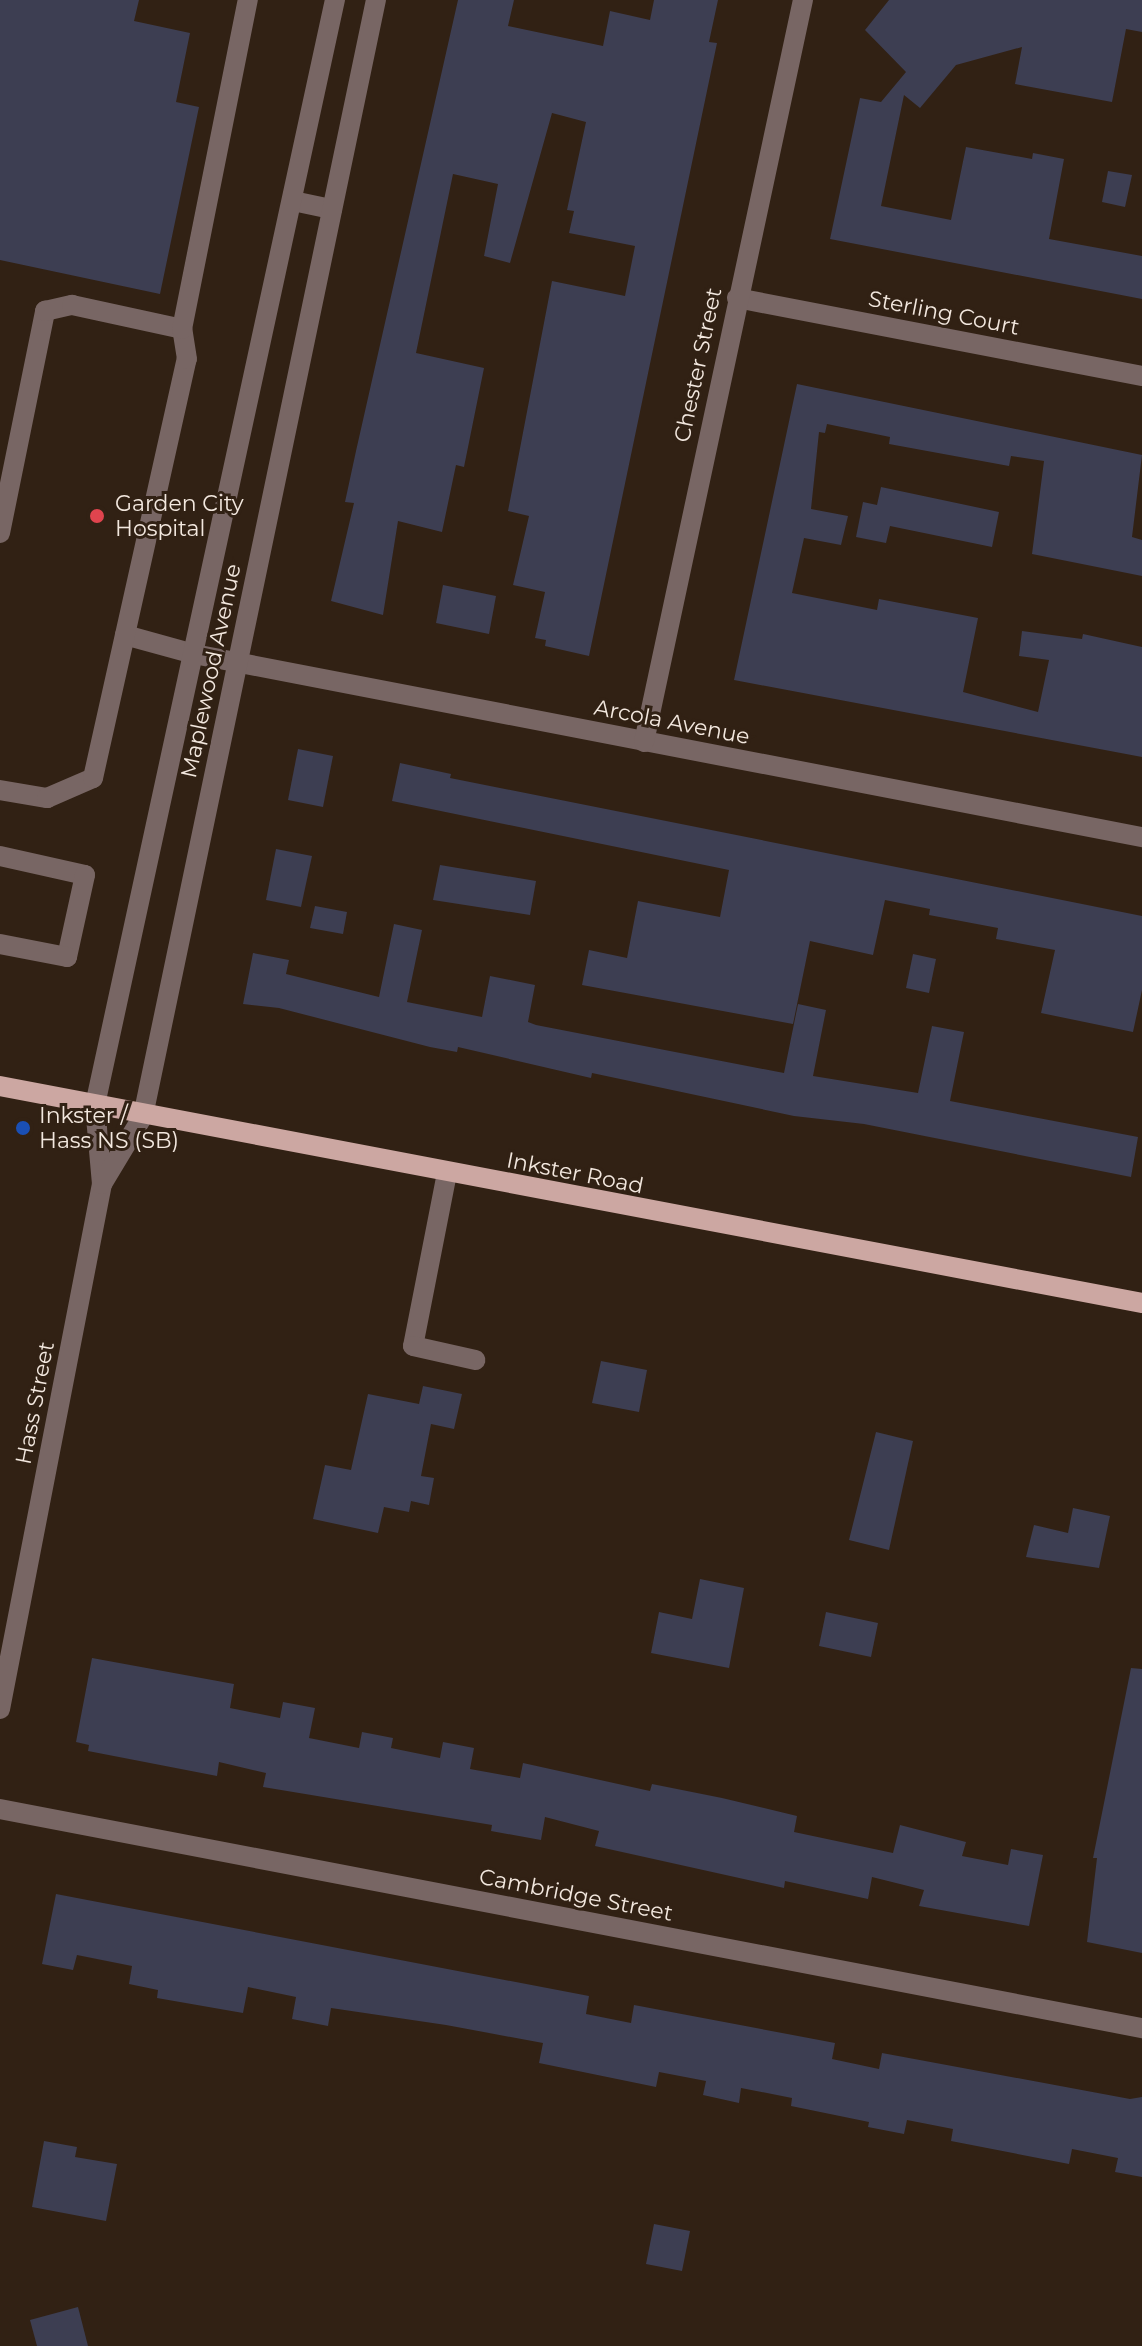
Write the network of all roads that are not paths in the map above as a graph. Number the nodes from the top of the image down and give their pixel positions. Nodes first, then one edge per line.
1 (248, 0) edge
2 (335, 0) edge
3 (376, 0) edge
4 (803, 0) edge
5 (293, 201) junction
6 (332, 209) junction
7 (737, 298) junction
8 (182, 329) junction
9 (1142, 376) edge
10 (4, 495) edge
11 (0, 533) edge
12 (125, 635) junction
13 (194, 654) junction
14 (237, 661) junction
15 (644, 742) junction
16 (0, 790) edge
17 (1142, 837) edge
18 (0, 856) edge
19 (0, 944) edge
20 (0, 1086) edge
21 (95, 1105) junction
22 (143, 1116) junction
23 (447, 1173) junction
24 (102, 1184) junction
25 (1142, 1303) edge
26 (475, 1360) dead end
27 (0, 1709) edge
28 (0, 1809) edge
29 (1142, 2028) edge

1 - 8 street
2 - 5 street, Maplewood Avenue
3 - 6 street, Maplewood Avenue
4 - 7 street, Chester Street
5 - 6 street
5 - 13 street, Maplewood Avenue
6 - 14 street, Maplewood Avenue
7 - 9 street, Sterling Court
7 - 15 street, Chester Street
8 - 10 street
8 - 12 street
10 - 11 street
12 - 13 street, Arcola Avenue
12 - 16 street
13 - 14 street, Arcola Avenue
13 - 21 street, Maplewood Avenue
14 - 15 street, Arcola Avenue
14 - 22 street, Maplewood Avenue
15 - 17 street, Arcola Avenue
18 - 19 street
20 - 21 main road, Inkster Road
21 - 22 main road, Inkster Road
21 - 24 street, Maplewood Avenue
22 - 23 main road, Inkster Road
22 - 24 street, Hass Street
23 - 25 main road, Inkster Road
23 - 26 street
24 - 27 street, Hass Street
28 - 29 street, Cambridge Street

